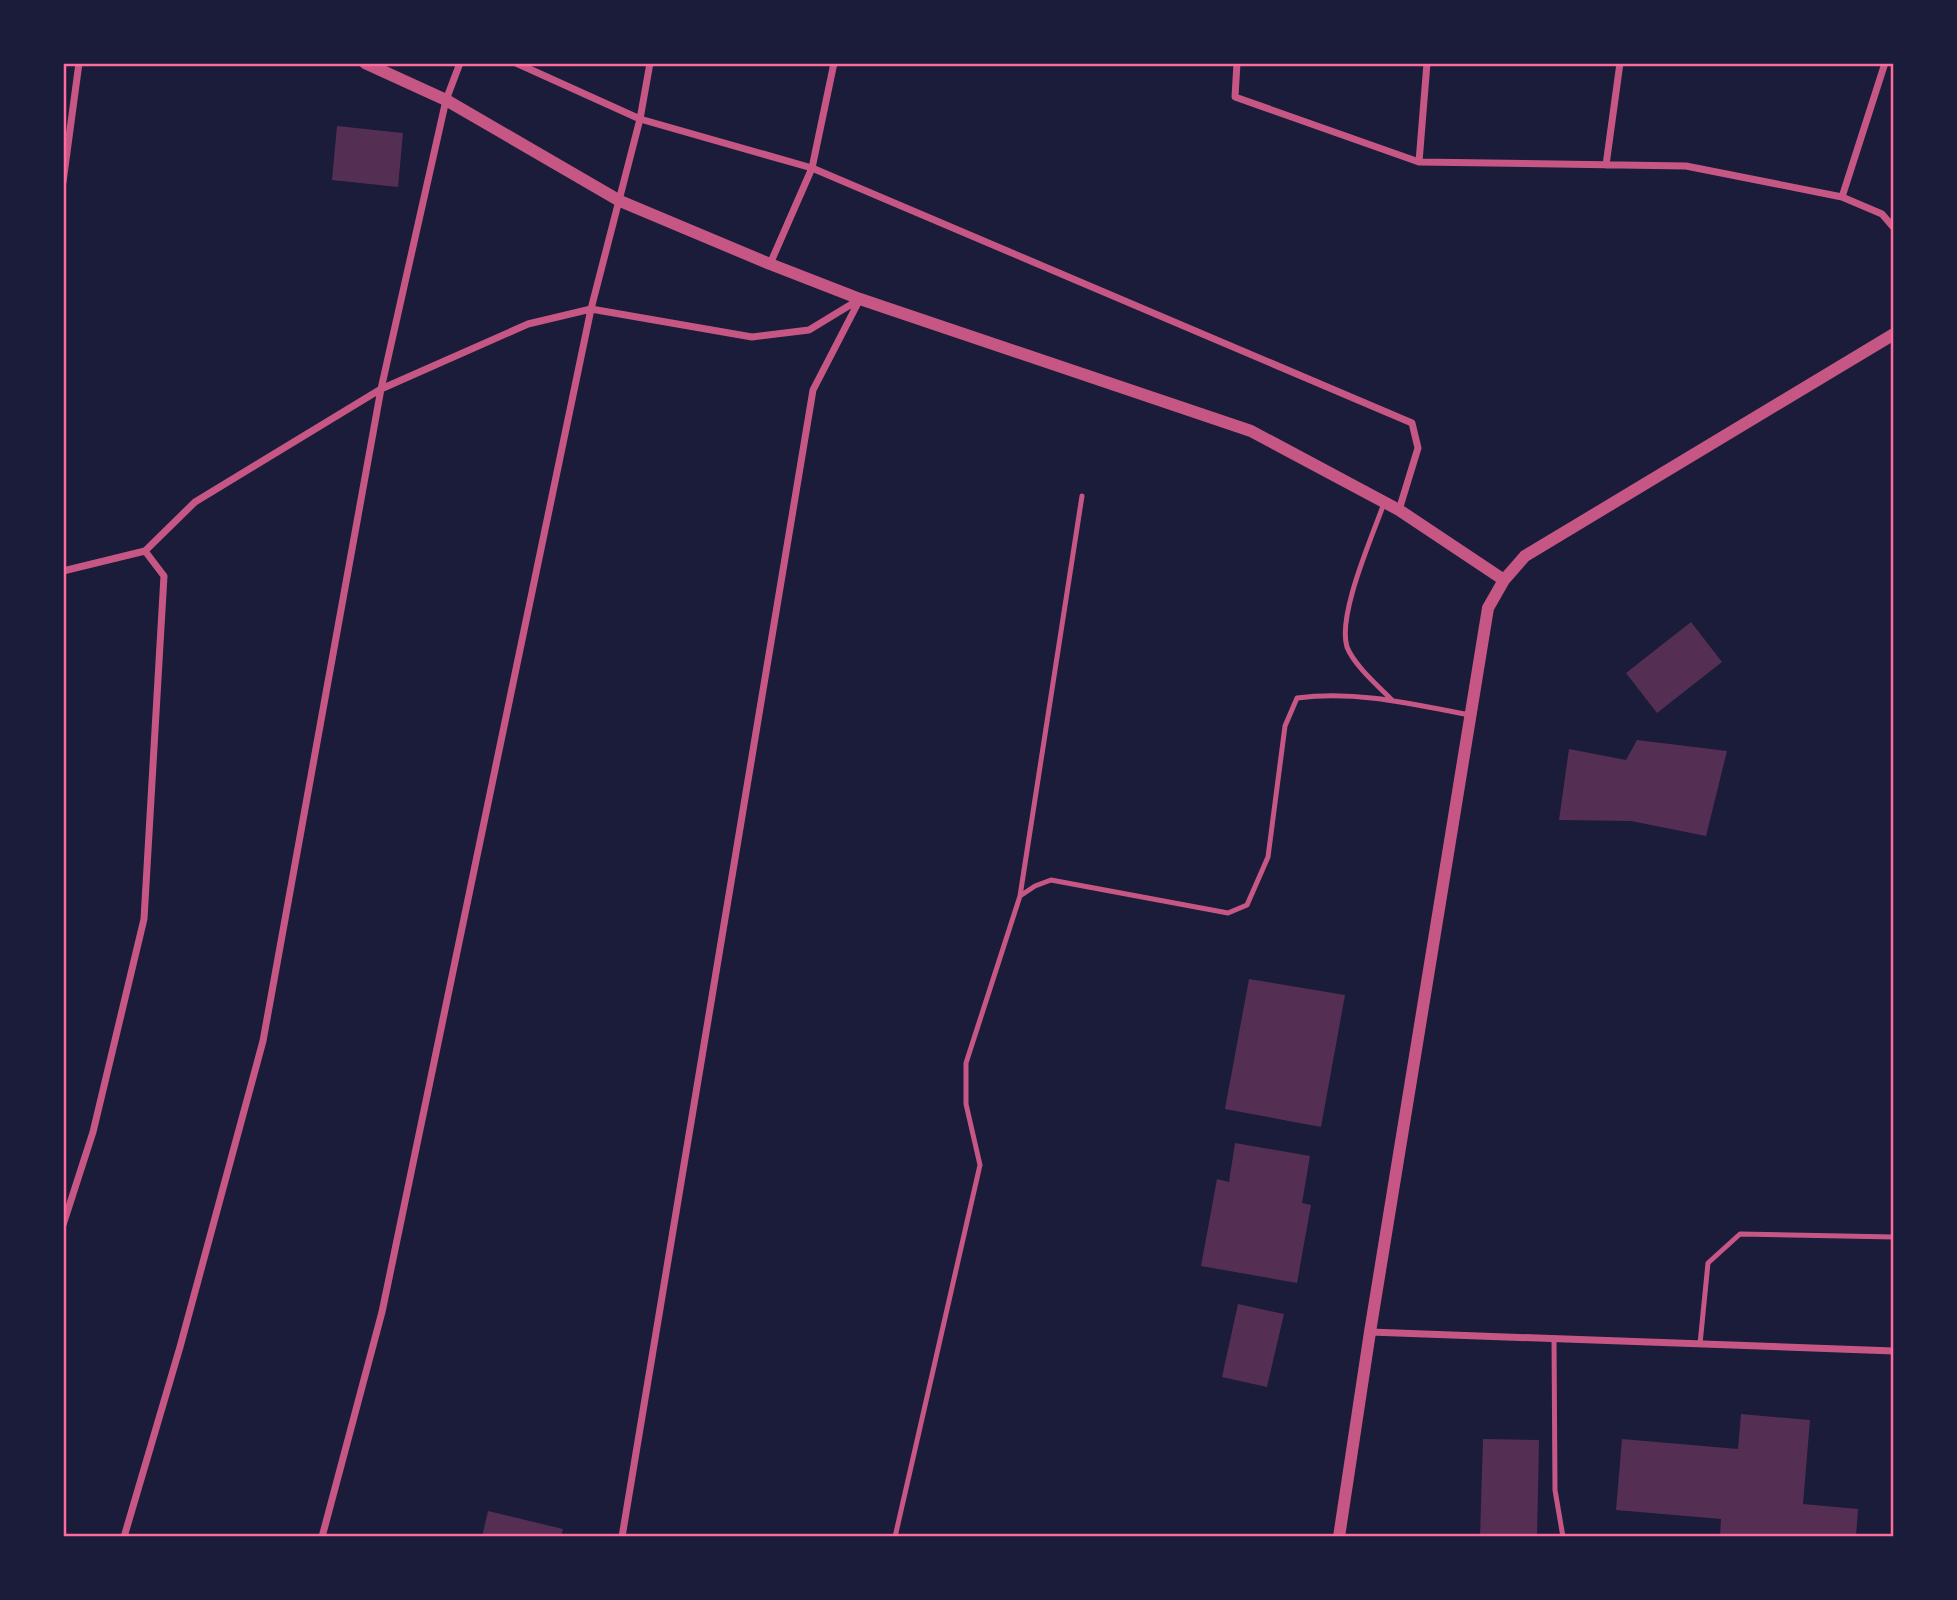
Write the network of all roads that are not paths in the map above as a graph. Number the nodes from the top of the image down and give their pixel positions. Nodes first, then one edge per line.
1 (79, 63) edge
2 (365, 63) edge
3 (460, 63) edge
4 (516, 63) edge
5 (650, 63) edge
6 (834, 63) edge
7 (1237, 63) edge
8 (1427, 63) edge
9 (1620, 63) edge
10 (1885, 63) edge
11 (446, 100) junction
12 (640, 119) junction
13 (1419, 162) junction
14 (1606, 165) junction
15 (812, 167) junction
16 (63, 182) edge
17 (1842, 197) junction
18 (620, 201) junction
19 (1894, 228) edge
20 (770, 264) junction
21 (860, 299) junction
22 (591, 309) junction
23 (1894, 334) edge
24 (381, 389) junction
25 (1082, 496) dead end
26 (1384, 503) junction
27 (1399, 510) junction
28 (145, 551) junction
29 (63, 571) edge
30 (1504, 580) junction
31 (1392, 700) junction
32 (1469, 715) junction
33 (1020, 896) junction
34 (63, 1225) edge
35 (1894, 1237) edge
36 (1370, 1332) junction
37 (1554, 1339) junction
38 (1700, 1344) junction
39 (1894, 1352) edge
40 (124, 1537) edge
41 (322, 1537) edge
42 (622, 1537) edge
43 (895, 1537) edge
44 (1339, 1537) edge
45 (1563, 1537) edge

1 - 16 street
2 - 11 street
3 - 11 street
4 - 12 street
5 - 12 street
6 - 15 street
7 - 13 street
8 - 13 street
9 - 14 street
10 - 17 street
11 - 18 street
11 - 24 street
12 - 15 street
12 - 18 street
13 - 14 street
14 - 17 street
15 - 20 street
15 - 27 street
17 - 19 street
18 - 20 street
18 - 22 street
20 - 21 street
21 - 22 street
21 - 26 street
21 - 42 street
22 - 24 street
22 - 41 street
23 - 30 street
24 - 28 street
24 - 40 street
25 - 33 lane
26 - 27 street
26 - 31 lane
27 - 30 street
28 - 29 street
28 - 34 street
30 - 32 street
31 - 32 lane
31 - 33 lane
32 - 36 street
33 - 43 lane
35 - 38 lane
36 - 37 street
36 - 44 street
37 - 38 street
37 - 45 lane
38 - 39 street

